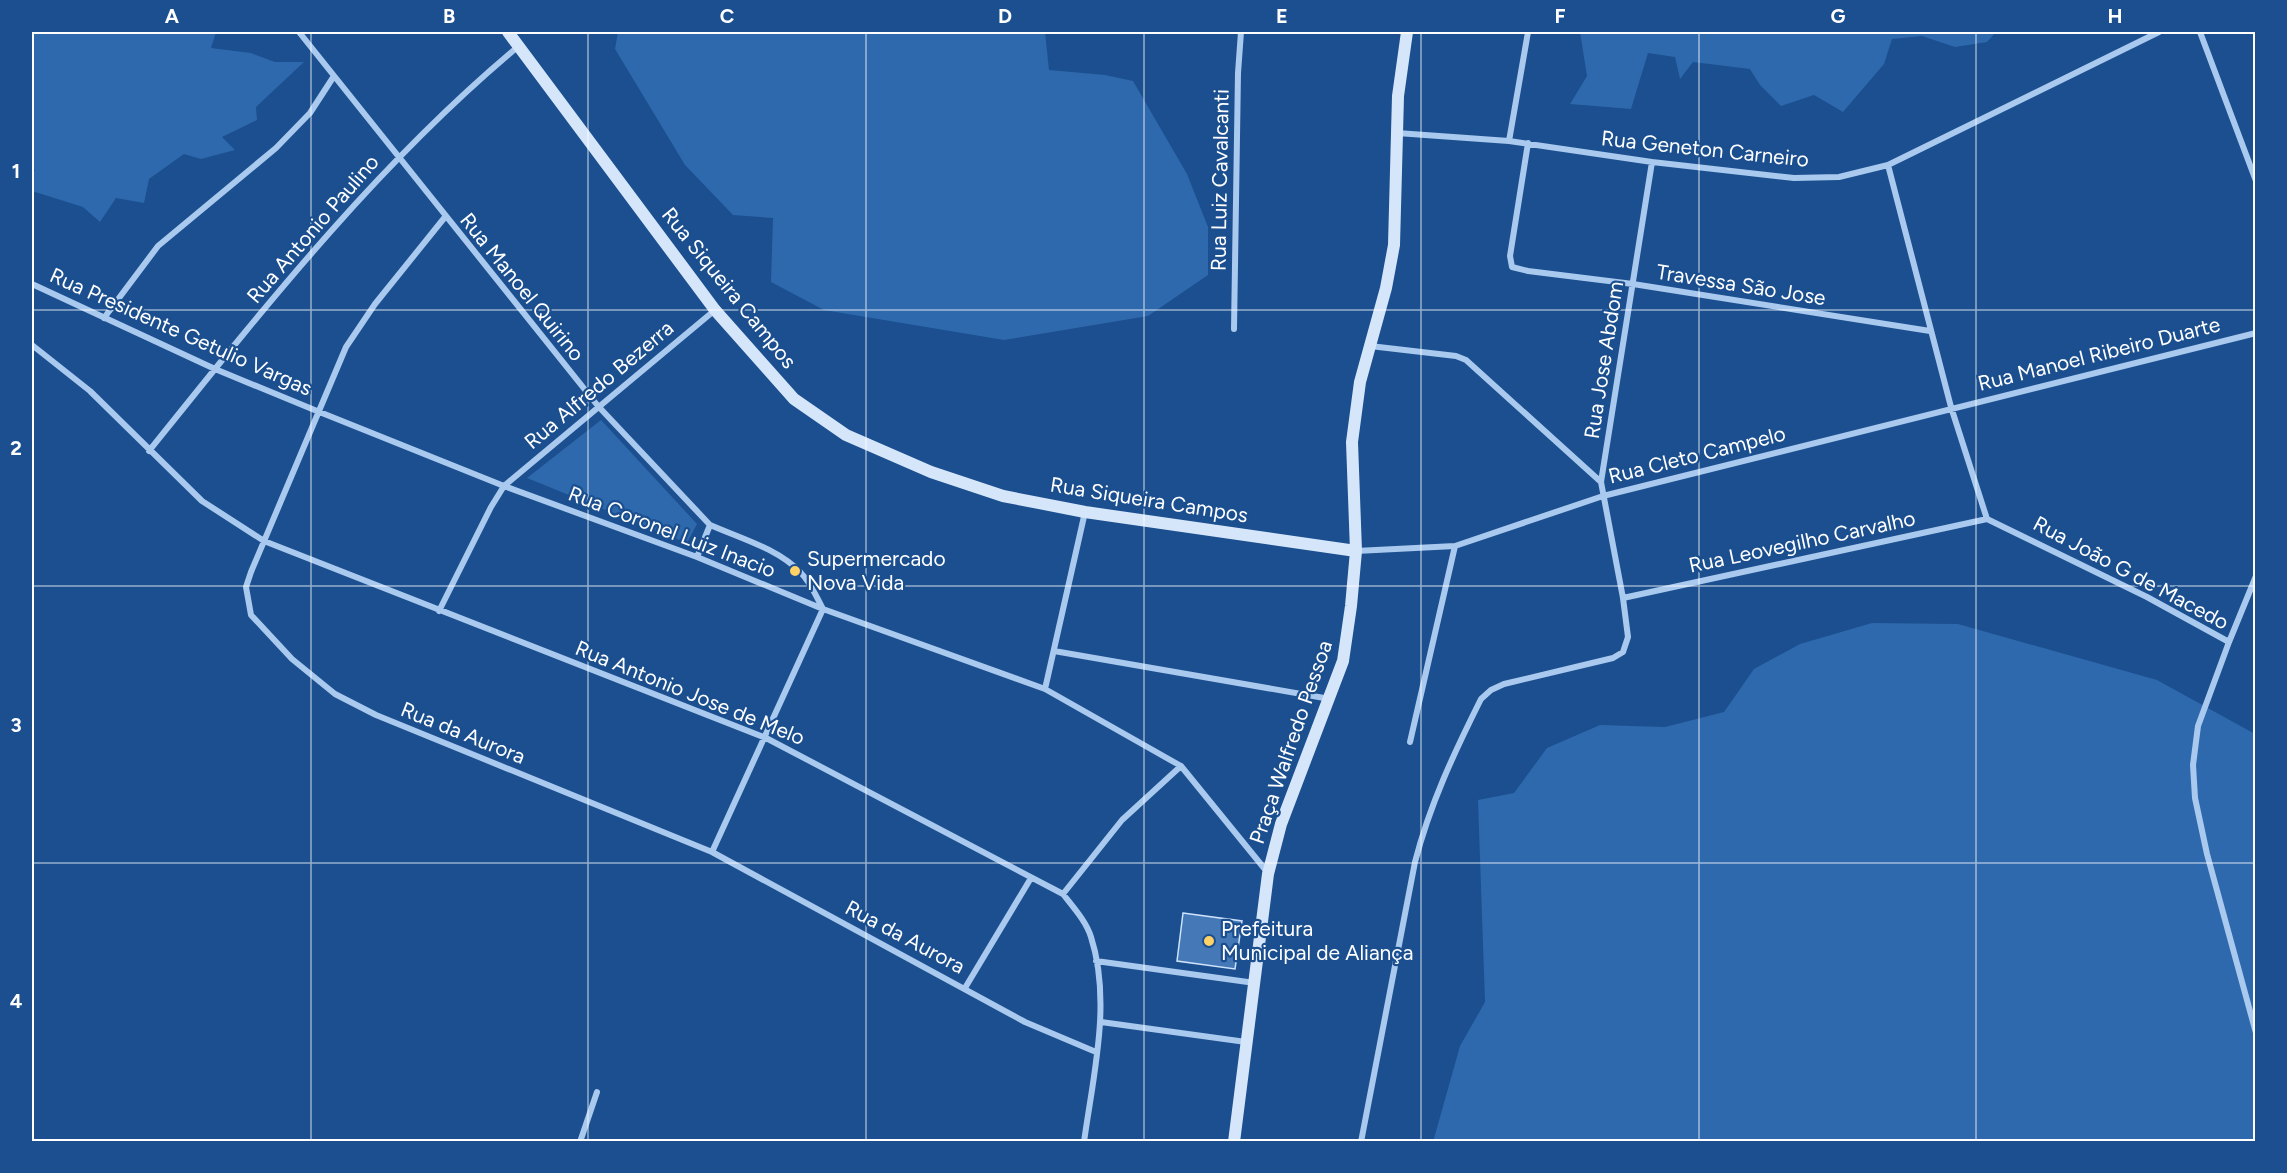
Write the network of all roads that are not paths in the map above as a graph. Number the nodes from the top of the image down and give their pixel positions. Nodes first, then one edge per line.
1 (299, 32) edge
2 (508, 32) edge
3 (1241, 32) edge
4 (1407, 32) edge
5 (1528, 32) edge
6 (2159, 32) edge
7 (2200, 32) edge
8 (519, 45) junction
9 (334, 76) junction
10 (1396, 133) junction
11 (1509, 141) junction
12 (1528, 143) junction
13 (397, 157) junction
14 (1652, 162) junction
15 (1888, 165) junction
16 (2256, 181) edge
17 (445, 217) junction
18 (32, 284) edge
19 (1633, 284) junction
20 (715, 310) junction
21 (104, 318) junction
22 (1234, 330) dead end
23 (1930, 331) junction
24 (2256, 333) edge
25 (32, 345) edge
26 (1370, 346) junction
27 (215, 369) junction
28 (597, 406) junction
29 (1951, 407) junction
30 (316, 411) junction
31 (149, 451) junction
32 (1601, 482) junction
33 (504, 486) junction
34 (1603, 496) junction
35 (1085, 512) junction
36 (1987, 519) junction
37 (711, 525) junction
38 (264, 541) junction
39 (1455, 546) junction
40 (1356, 551) junction
41 (697, 557) junction
42 (2256, 576) edge
43 (1623, 598) junction
44 (823, 609) junction
45 (439, 611) junction
46 (2229, 642) junction
47 (1054, 651) junction
48 (1045, 689) junction
49 (1330, 699) junction
50 (766, 738) junction
51 (1410, 742) dead end
52 (1181, 766) junction
53 (712, 852) junction
54 (1268, 874) junction
55 (1031, 878) junction
56 (1063, 894) junction
57 (1096, 961) junction
58 (1255, 983) junction
59 (965, 988) junction
60 (1101, 1022) junction
61 (2256, 1033) edge
62 (1246, 1042) junction
63 (1096, 1052) junction
64 (597, 1092) dead end
65 (580, 1142) edge
66 (1084, 1142) edge
67 (1234, 1142) edge
68 (1360, 1142) edge

1 - 9 street, Rua Manoel Quirino
2 - 8 main road, Rua Siqueira Campos
3 - 22 street, Rua Luiz Cavalcanti
4 - 10 main road, Praça Walfredo Pessoa
5 - 11 street
6 - 15 street, Rua Geneton Carneiro
7 - 16 street
8 - 13 street, Rua Antonio Paulino
8 - 20 main road, Rua Siqueira Campos
9 - 13 street, Rua Manoel Quirino
9 - 21 street
10 - 11 street, Rua Geneton Carneiro
10 - 26 main road, Praça Walfredo Pessoa
11 - 12 street, Rua Geneton Carneiro
12 - 14 street, Rua Geneton Carneiro
12 - 19 street, Travessa São Jose
13 - 17 street, Rua Manoel Quirino
13 - 27 street, Rua Antonio Paulino
14 - 15 street, Rua Geneton Carneiro
14 - 19 street, Rua Jose Abdom
15 - 23 street
17 - 28 street, Rua Manoel Quirino
17 - 30 street, Rua da Aurora
18 - 21 street, Rua Presidente Getulio Vargas
19 - 23 street, Travessa São Jose
19 - 32 street, Rua Jose Abdom
20 - 28 street, Rua Alfredo Bezerra
20 - 35 main road, Rua Siqueira Campos
21 - 27 street, Rua Presidente Getulio Vargas
23 - 29 street
24 - 29 street, Rua Manoel Ribeiro Duarte
25 - 31 street
26 - 32 street
26 - 40 main road, Praça Walfredo Pessoa
27 - 30 street, Rua Presidente Getulio Vargas
27 - 31 street, Rua Antonio Paulino
28 - 33 street, Rua Alfredo Bezerra
28 - 37 street, Rua Manoel Quirino
29 - 34 street, Rua Cleto Campelo
29 - 36 street
30 - 33 street, Rua Coronel Luiz Inacio
30 - 38 street, Rua da Aurora
31 - 38 street
32 - 34 street, Rua Jose Abdom
33 - 41 street, Rua Coronel Luiz Inacio
33 - 45 street, Rua Alfredo Bezerra
34 - 39 street, Rua Cleto Campelo
34 - 43 street, Rua Jose Abdom
35 - 40 main road, Rua Siqueira Campos
35 - 47 street
36 - 43 street, Rua Leovegilho Carvalho
36 - 46 street, Rua João G de Macedo
37 - 41 street
37 - 44 street
38 - 45 street, Rua Antonio Jose de Melo
38 - 53 street, Rua da Aurora
39 - 40 street, Rua Cleto Campelo
39 - 51 street
40 - 49 main road, Praça Walfredo Pessoa
41 - 44 street, Rua Coronel Luiz Inacio
42 - 46 street
43 - 68 street, Rua Jose Abdom
44 - 48 street, Rua Coronel Luiz Inacio
44 - 50 street
45 - 50 street, Rua Antonio Jose de Melo
46 - 61 street, Rua João G de Macedo
47 - 48 street
47 - 49 street
48 - 52 street, Rua Coronel Luiz Inacio
49 - 54 main road, Praça Walfredo Pessoa
50 - 53 street
50 - 55 street, Rua Antonio Jose de Melo
52 - 54 street, Rua Coronel Luiz Inacio
52 - 56 street
53 - 59 street, Rua da Aurora
54 - 58 main road, Praça Walfredo Pessoa
55 - 56 street, Rua Antonio Jose de Melo
55 - 59 street
56 - 57 street
57 - 58 street
57 - 60 street
58 - 62 main road, Praça Walfredo Pessoa
59 - 63 street, Rua da Aurora
60 - 62 street
60 - 63 street
62 - 67 main road, Praça Walfredo Pessoa
63 - 66 street
64 - 65 street

